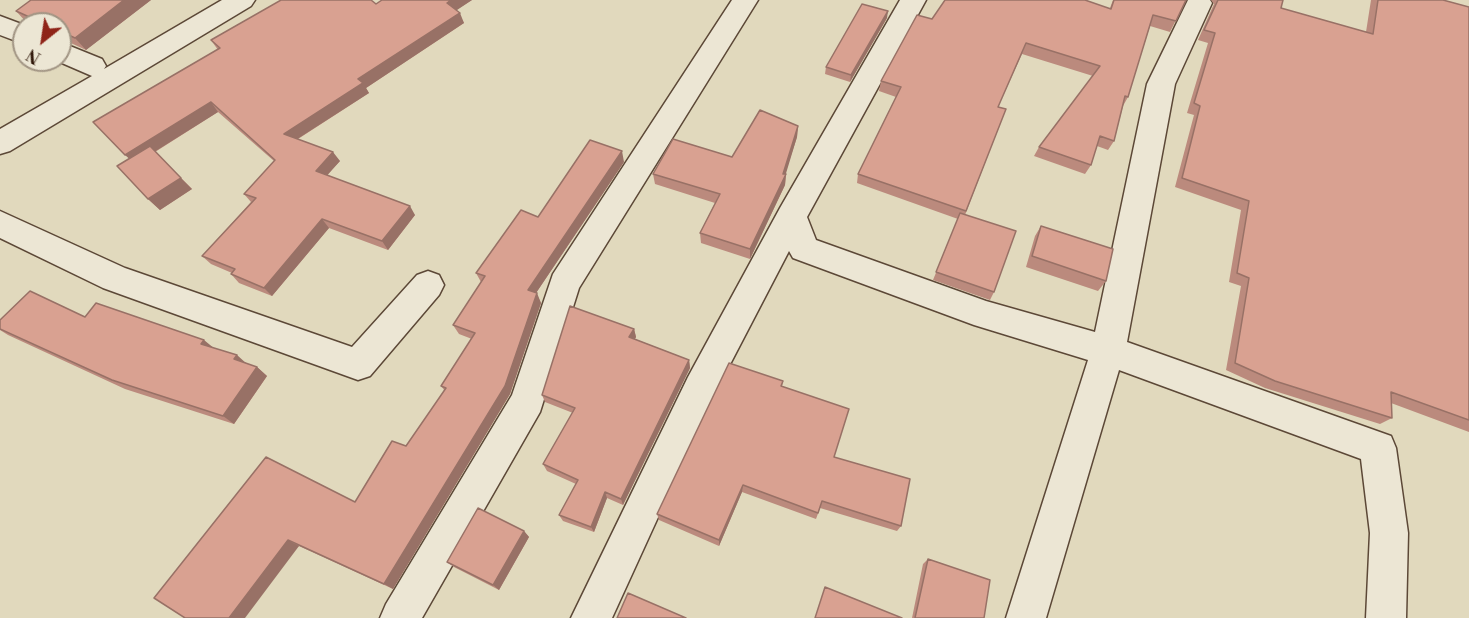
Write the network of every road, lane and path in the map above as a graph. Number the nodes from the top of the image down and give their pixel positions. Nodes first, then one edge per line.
1 (206, 0) edge
2 (242, 0) edge
3 (746, 0) edge
4 (913, 0) edge
5 (1199, 3) dead end
6 (72, 57) edge
7 (92, 66) junction
8 (0, 121) edge
9 (0, 143) edge
10 (791, 217) junction
11 (0, 225) edge
12 (428, 285) dead end
13 (1108, 351) junction
14 (400, 618) edge
15 (591, 618) edge
16 (1026, 618) edge
17 (1386, 618) edge

1 - 7 street
2 - 9 street
3 - 14 street
4 - 10 street
5 - 13 street
6 - 7 street
7 - 8 street
10 - 13 street
10 - 15 street
11 - 12 street
13 - 16 street
13 - 17 street

